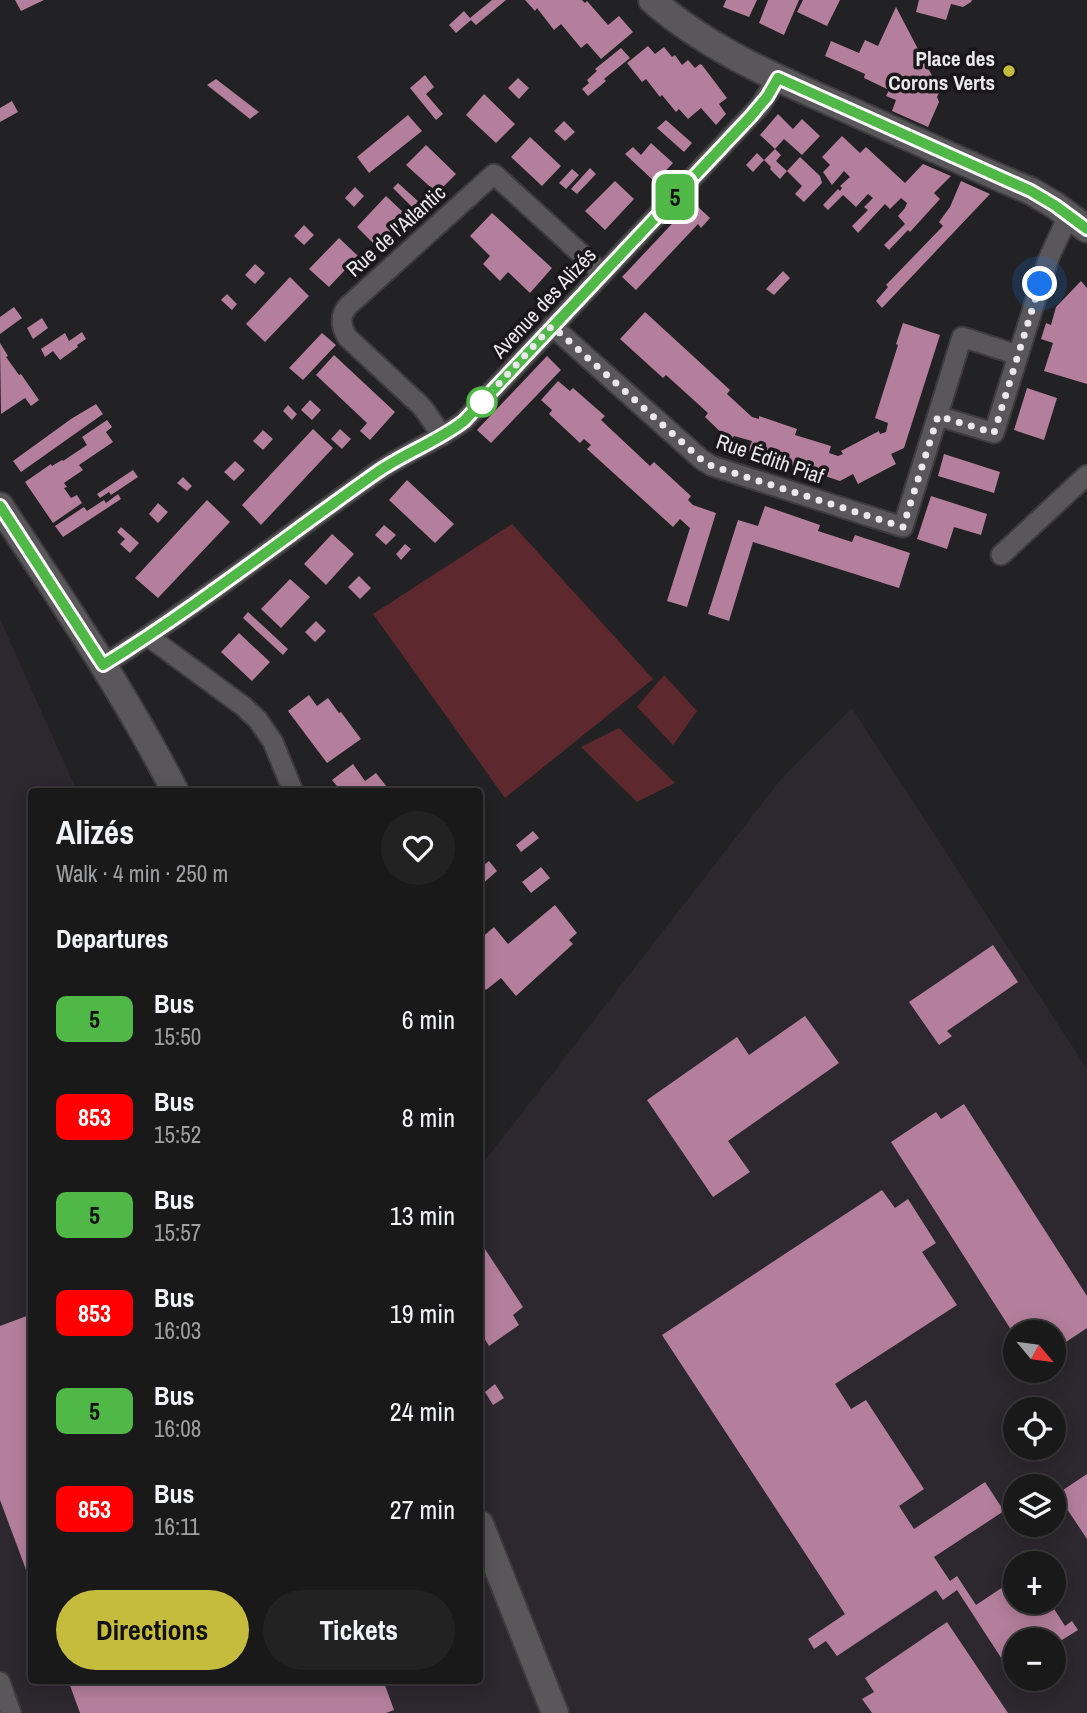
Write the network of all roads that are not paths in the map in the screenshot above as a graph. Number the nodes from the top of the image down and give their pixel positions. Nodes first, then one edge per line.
1 (652, 0) edge
2 (778, 78) junction
3 (1078, 222) edge
4 (603, 273) junction
5 (552, 326) junction
6 (1018, 355) junction
7 (938, 416) junction
8 (442, 436) junction
9 (1087, 475) edge
10 (0, 506) edge
11 (1001, 555) dead end
12 (149, 637) junction
13 (103, 665) junction
14 (173, 788) edge
15 (292, 788) edge
16 (483, 1532) edge
17 (0, 1682) edge
18 (12, 1713) edge
19 (555, 1713) edge

1 - 2 street
2 - 3 street
2 - 4 street, Avenue des Alizés
3 - 6 street
4 - 5 street, Avenue des Alizés
4 - 8 street, Rue de l'Atlantic
5 - 7 street, Rue Édith Piaf
5 - 8 street, Avenue des Alizés
6 - 7 street
6 - 7 street, Rue Édith Piaf
8 - 12 street, Avenue des Alizés
9 - 11 street
10 - 13 street
12 - 13 street, Avenue des Alizés
12 - 15 street
13 - 14 street
16 - 19 street
17 - 18 street

